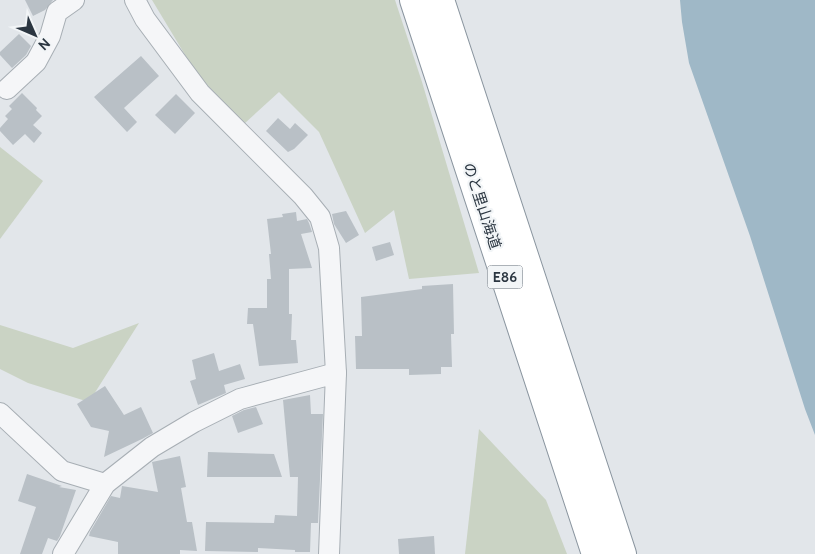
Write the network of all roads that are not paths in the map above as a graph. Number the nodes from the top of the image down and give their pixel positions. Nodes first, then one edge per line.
1 (75, 0) edge
2 (135, 0) edge
3 (414, 0) edge
4 (440, 0) edge
5 (6, 89) dead end
6 (336, 373) junction
7 (0, 413) edge
8 (105, 484) junction
9 (63, 554) edge
10 (329, 554) edge
11 (596, 554) edge
12 (622, 554) edge

1 - 5 street
2 - 6 street
3 - 11 highway, のと里山海道 / E86
4 - 12 highway, のと里山海道 / E86
6 - 8 street
6 - 10 street
7 - 8 street
8 - 9 street

